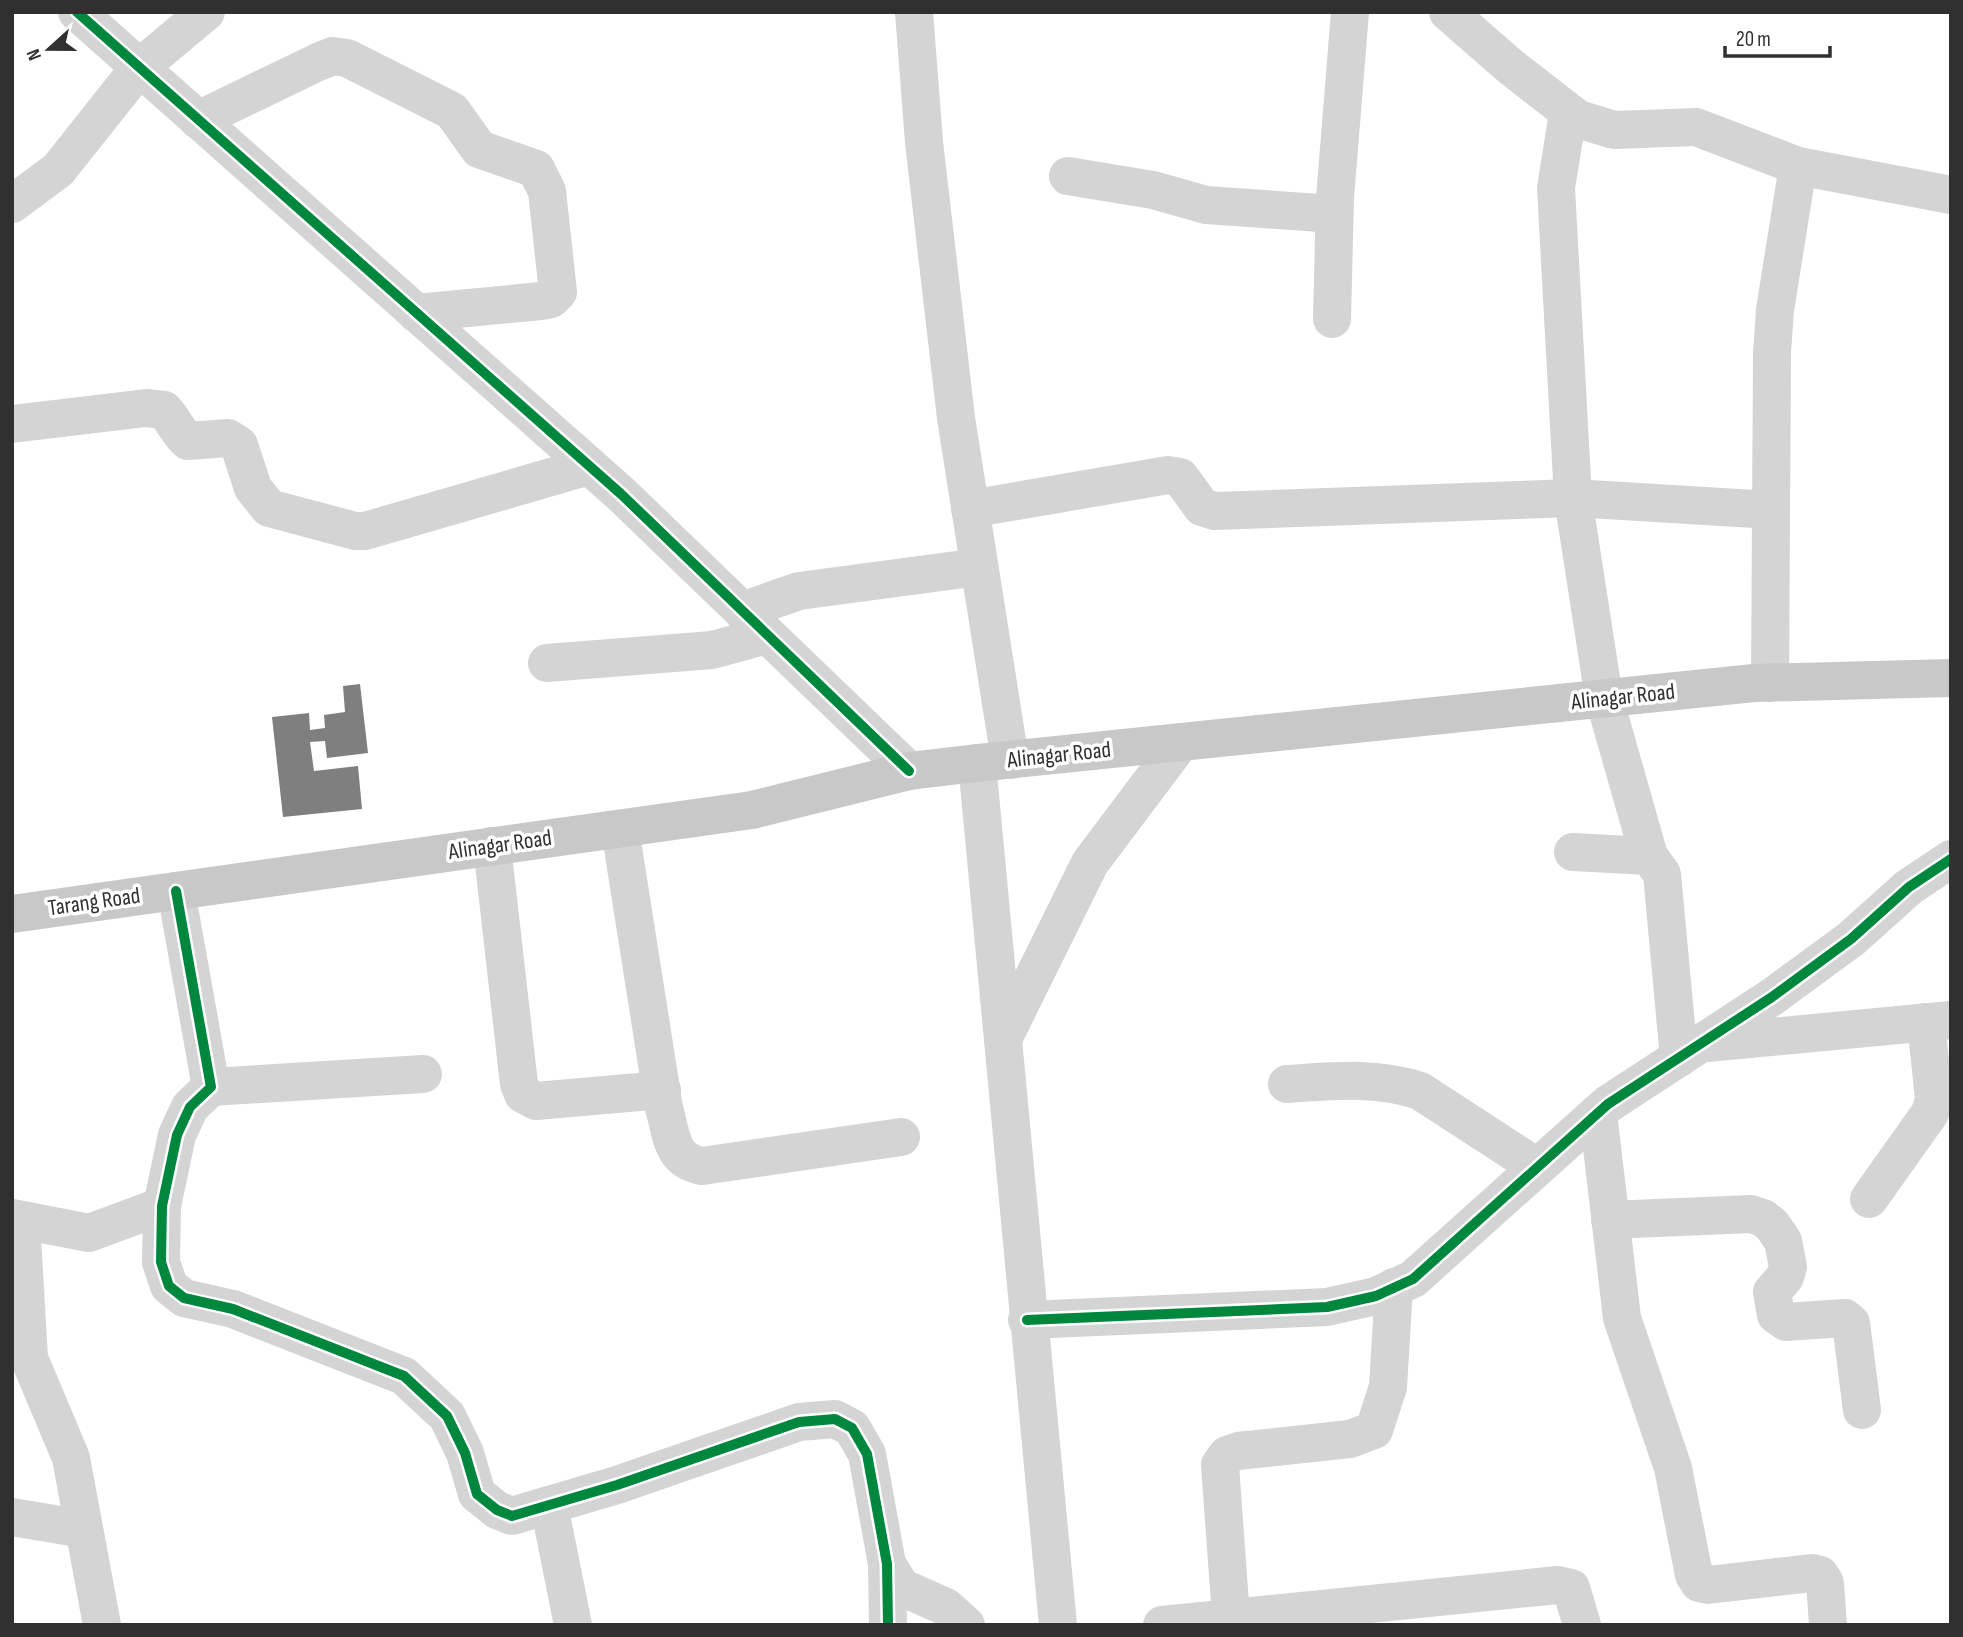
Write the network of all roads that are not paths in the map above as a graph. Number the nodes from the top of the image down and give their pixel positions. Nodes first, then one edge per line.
1 (76, 12) edge
2 (206, 12) edge
3 (914, 12) edge
4 (1350, 12) edge
5 (1448, 12) edge
6 (139, 68) junction
7 (1567, 113) junction
8 (198, 120) junction
9 (1798, 166) junction
10 (1068, 176) dead end
11 (1951, 195) edge
12 (12, 204) edge
13 (1334, 214) junction
14 (416, 313) junction
15 (1332, 319) dead end
16 (12, 424) edge
17 (589, 466) junction
18 (1573, 498) junction
19 (970, 509) junction
20 (1771, 510) junction
21 (979, 567) junction
22 (755, 623) junction
23 (547, 663) dead end
24 (1951, 678) edge
25 (1770, 683) junction
26 (1604, 698) junction
27 (1181, 742) junction
28 (994, 761) junction
29 (908, 771) junction
30 (620, 829) junction
31 (492, 846) junction
32 (1573, 852) dead end
33 (1649, 856) junction
34 (1951, 859) edge
35 (176, 891) junction
36 (12, 914) edge
37 (1938, 1021) edge
38 (1003, 1039) junction
39 (1690, 1051) junction
40 (423, 1074) dead end
41 (1287, 1084) dead end
42 (211, 1087) junction
43 (662, 1090) junction
44 (1942, 1099) edge
45 (1598, 1113) junction
46 (901, 1137) dead end
47 (1537, 1167) junction
48 (1869, 1199) dead end
49 (162, 1206) junction
50 (17, 1219) edge
51 (1610, 1220) junction
52 (1394, 1287) junction
53 (1027, 1320) junction
54 (20, 1358) edge
55 (1862, 1410) dead end
56 (549, 1505) junction
57 (12, 1517) edge
58 (84, 1529) junction
59 (887, 1564) junction
60 (1231, 1617) junction
61 (102, 1625) edge
62 (573, 1625) edge
63 (888, 1625) edge
64 (965, 1625) edge
65 (1058, 1625) edge
66 (1162, 1625) edge
67 (1582, 1625) edge
68 (1828, 1625) edge

1 - 6 street
2 - 6 street
3 - 19 street
4 - 13 street
5 - 7 street
6 - 8 street
6 - 12 street
7 - 9 street
7 - 18 street
8 - 14 street
8 - 14 street
9 - 11 street
9 - 20 street
10 - 13 street
13 - 15 street
14 - 17 street
16 - 17 street
17 - 22 street
18 - 19 street
18 - 20 street
18 - 26 street
19 - 21 street
20 - 25 street
21 - 22 street
21 - 28 street
22 - 23 street
22 - 29 street
24 - 25 main road, Alinagar Road
25 - 26 main road, Alinagar Road
26 - 27 main road, Alinagar Road
26 - 33 street
27 - 28 main road, Alinagar Road
27 - 38 street
28 - 29 main road, Alinagar Road
28 - 38 street
29 - 30 main road, Alinagar Road
30 - 31 main road, Alinagar Road
30 - 43 street
31 - 35 main road, Alinagar Road
31 - 43 street
32 - 33 street
33 - 39 street
34 - 39 street
35 - 36 main road, Tarang Road
35 - 42 street
37 - 39 street
37 - 44 street
38 - 53 street
39 - 45 street
40 - 42 street
41 - 47 street
42 - 49 street
43 - 46 street
44 - 48 street
45 - 47 street
45 - 51 street
47 - 52 street
49 - 50 street
49 - 56 street
50 - 54 street
51 - 55 street
51 - 68 street
52 - 53 street
52 - 60 street
53 - 65 street
54 - 58 street
56 - 59 street
56 - 62 street
57 - 58 street
58 - 61 street
59 - 63 street
59 - 64 street
60 - 66 street
60 - 67 street

